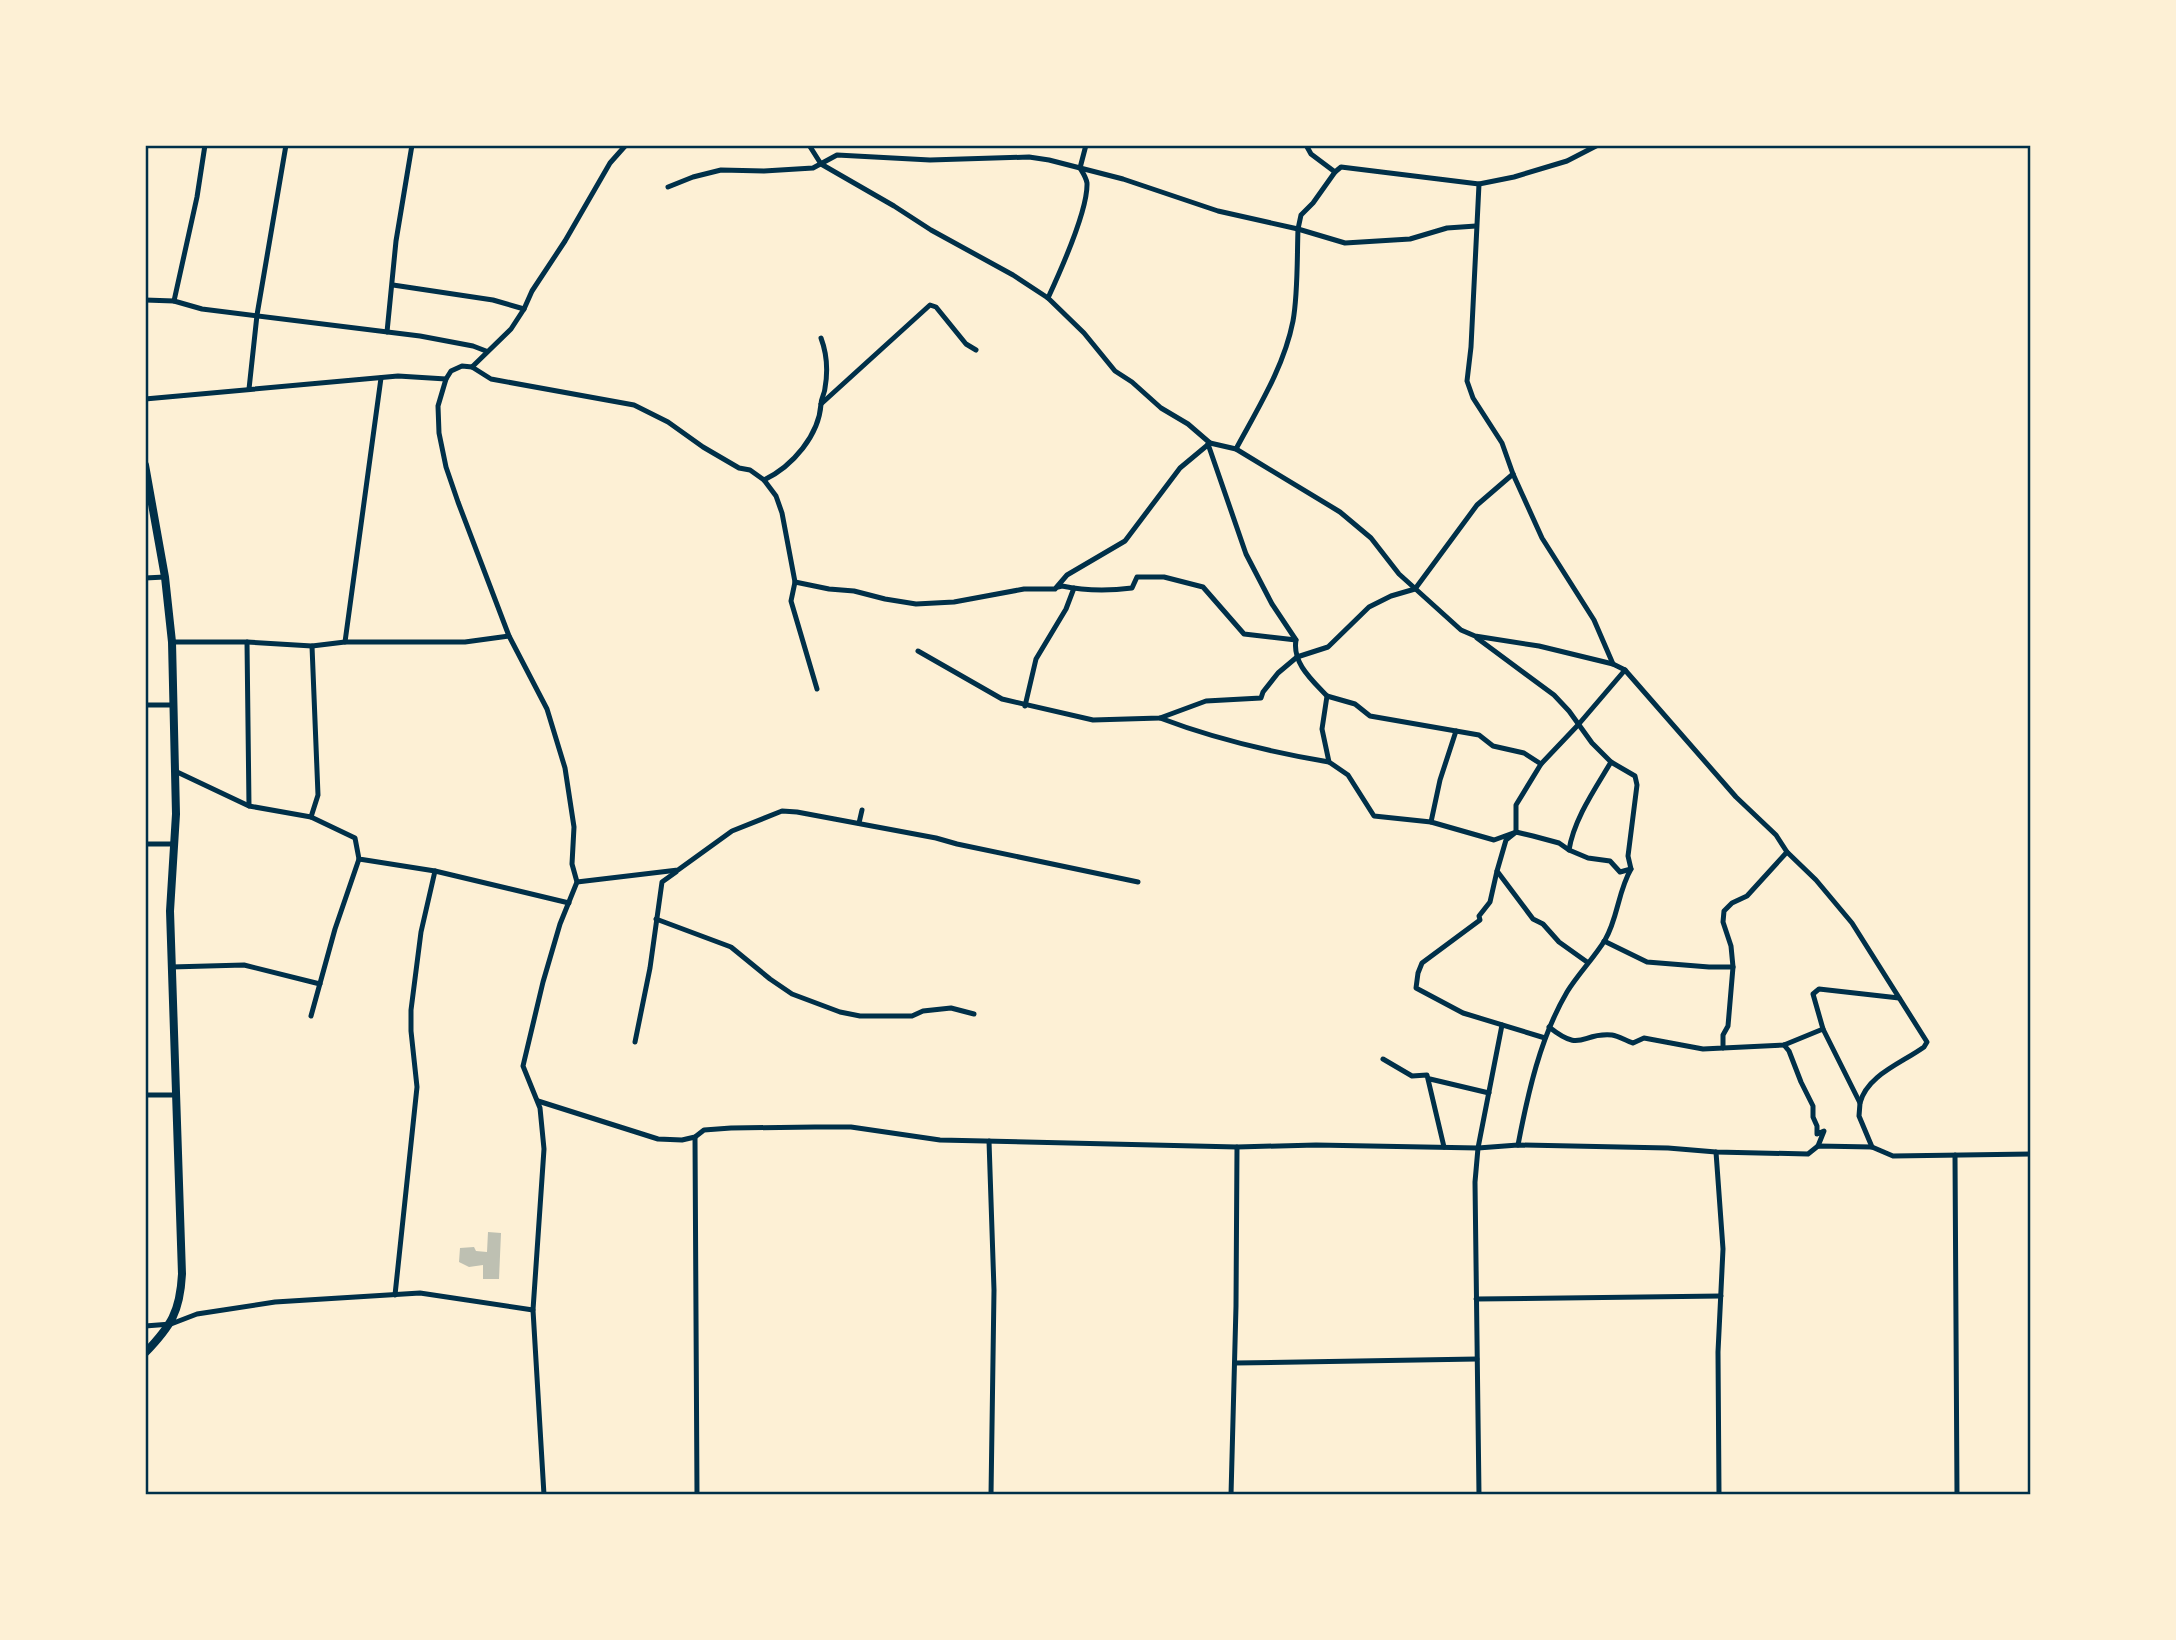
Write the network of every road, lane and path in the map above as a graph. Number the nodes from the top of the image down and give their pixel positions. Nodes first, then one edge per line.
1 (205, 145) edge
2 (286, 145) edge
3 (412, 145) edge
4 (626, 145) edge
5 (809, 145) edge
6 (1086, 145) edge
7 (1306, 145) edge
8 (1598, 145) edge
9 (821, 164) junction
10 (1080, 168) junction
11 (1335, 172) junction
12 (1479, 184) junction
13 (667, 187) dead end
14 (1476, 226) junction
15 (1298, 229) junction
16 (393, 285) junction
17 (1048, 299) junction
18 (145, 300) edge
19 (174, 301) junction
20 (524, 309) junction
21 (257, 315) junction
22 (387, 332) junction
23 (821, 338) dead end
24 (976, 350) dead end
25 (486, 351) junction
26 (472, 367) junction
27 (381, 378) junction
28 (446, 379) junction
29 (249, 389) junction
30 (145, 398) edge
31 (821, 404) junction
32 (1209, 443) junction
33 (1236, 449) junction
34 (145, 465) edge
35 (1513, 474) junction
36 (764, 480) junction
37 (165, 576) junction
38 (145, 578) edge
39 (795, 582) junction
40 (1055, 589) junction
41 (1074, 589) junction
42 (1415, 589) junction
43 (509, 636) junction
44 (1475, 636) junction
45 (1296, 640) junction
46 (172, 642) junction
47 (247, 642) junction
48 (345, 642) junction
49 (312, 646) junction
50 (918, 651) dead end
51 (1297, 657) junction
52 (1614, 664) junction
53 (1625, 670) junction
54 (817, 688) dead end
55 (1327, 696) junction
56 (145, 705) edge
57 (173, 705) junction
58 (1024, 706) junction
59 (1160, 718) junction
60 (1578, 725) junction
61 (1456, 732) junction
62 (1329, 762) junction
63 (1611, 762) junction
64 (1541, 764) junction
65 (175, 771) junction
66 (249, 806) junction
67 (862, 810) dead end
68 (311, 817) junction
69 (1431, 822) junction
70 (859, 824) junction
71 (1516, 832) junction
72 (145, 844) edge
73 (173, 844) junction
74 (1569, 850) junction
75 (1787, 852) junction
76 (359, 859) junction
77 (1630, 869) junction
78 (678, 870) junction
79 (435, 871) junction
80 (1497, 871) junction
81 (578, 882) junction
82 (1138, 882) dead end
83 (569, 903) junction
84 (656, 919) junction
85 (1604, 941) junction
86 (1587, 962) junction
87 (171, 967) junction
88 (1733, 967) junction
89 (320, 984) junction
90 (1899, 998) junction
91 (974, 1014) dead end
92 (311, 1016) dead end
93 (1502, 1025) junction
94 (1549, 1027) junction
95 (1823, 1029) junction
96 (1545, 1038) junction
97 (635, 1042) dead end
98 (1784, 1045) junction
99 (1723, 1048) junction
100 (1383, 1059) dead end
101 (1430, 1079) junction
102 (1489, 1093) junction
103 (174, 1095) junction
104 (145, 1096) edge
105 (538, 1101) junction
106 (1860, 1103) junction
107 (695, 1137) junction
108 (989, 1141) junction
109 (1518, 1145) junction
110 (1818, 1146) junction
111 (1237, 1147) junction
112 (1444, 1147) junction
113 (1872, 1147) junction
114 (1478, 1148) junction
115 (1716, 1152) junction
116 (2031, 1154) edge
117 (1955, 1155) junction
118 (396, 1295) junction
119 (1721, 1296) junction
120 (1476, 1298) junction
121 (533, 1310) junction
122 (171, 1324) junction
123 (145, 1326) edge
124 (145, 1353) edge
125 (1477, 1359) junction
126 (1235, 1363) junction
127 (544, 1495) edge
128 (697, 1495) edge
129 (991, 1495) edge
130 (1231, 1495) edge
131 (1479, 1495) edge
132 (1720, 1495) edge
133 (1956, 1495) edge

1 - 19 street
2 - 21 street
3 - 16 street
4 - 20 street
5 - 9 street
6 - 10 street
7 - 11 street
8 - 12 street
9 - 10 street
9 - 13 street
9 - 17 street
10 - 15 street
10 - 17 street
11 - 12 street
11 - 15 street
12 - 14 street
14 - 15 street
14 - 35 street
15 - 33 street
16 - 20 street
16 - 22 street
17 - 32 street
18 - 19 street
19 - 21 street
20 - 25 street
21 - 22 street
21 - 29 street
22 - 25 street
23 - 31 street
24 - 31 street
25 - 26 street
26 - 28 street
26 - 36 street
27 - 28 street
27 - 29 street
27 - 48 street
28 - 43 street
29 - 30 street
31 - 36 street
32 - 33 street
32 - 40 street
32 - 45 street
33 - 42 street
34 - 37 highway
35 - 42 street
35 - 52 street
36 - 39 street
37 - 38 street
37 - 46 highway
39 - 40 street
39 - 54 street
40 - 41 street
41 - 45 street
41 - 58 street
42 - 44 street
42 - 51 street
43 - 48 street
43 - 81 street
44 - 52 street
44 - 60 street
45 - 51 street
46 - 47 street
46 - 57 highway
47 - 49 street
47 - 66 street
48 - 49 street
49 - 68 street
50 - 58 street
51 - 55 street
51 - 59 street
52 - 53 street
53 - 60 street
53 - 75 street
55 - 61 street
55 - 62 street
56 - 57 street
57 - 65 highway
58 - 59 street
59 - 62 street
60 - 63 street
60 - 64 street
61 - 64 street
61 - 69 street
62 - 69 street
63 - 74 street
63 - 77 street
64 - 71 street
65 - 66 street
65 - 73 highway
66 - 68 street
67 - 70 street
68 - 76 street
69 - 71 street
70 - 78 street
70 - 82 street
71 - 74 street
71 - 80 street
72 - 73 street
73 - 87 highway
74 - 77 street
75 - 88 street
75 - 90 street
76 - 79 street
76 - 89 street
77 - 85 street
78 - 81 street
78 - 84 street
79 - 83 street
79 - 118 street
80 - 86 street
80 - 93 street
81 - 83 street
83 - 105 street
84 - 91 street
84 - 97 street
85 - 86 street
85 - 88 street
86 - 94 street
87 - 89 street
87 - 103 highway
88 - 99 street
89 - 92 street
90 - 95 street
90 - 106 street
93 - 96 street
93 - 102 street
94 - 96 street
94 - 99 street
95 - 98 street
95 - 106 street
96 - 109 street
98 - 99 street
98 - 110 street
100 - 101 street
101 - 102 street
101 - 112 street
102 - 114 street
103 - 104 street
103 - 122 highway
105 - 107 street
105 - 121 street
106 - 113 street
107 - 108 street
107 - 128 street
108 - 111 street
108 - 129 street
109 - 114 street
109 - 115 street
110 - 113 street
110 - 115 street
111 - 112 street
111 - 126 street
112 - 114 street
113 - 117 street
114 - 120 street
115 - 119 street
116 - 117 street
117 - 133 street
118 - 121 street
118 - 122 street
119 - 120 street
119 - 132 street
120 - 125 street
121 - 127 street
122 - 123 street
122 - 124 highway
125 - 126 street
125 - 131 street
126 - 130 street

